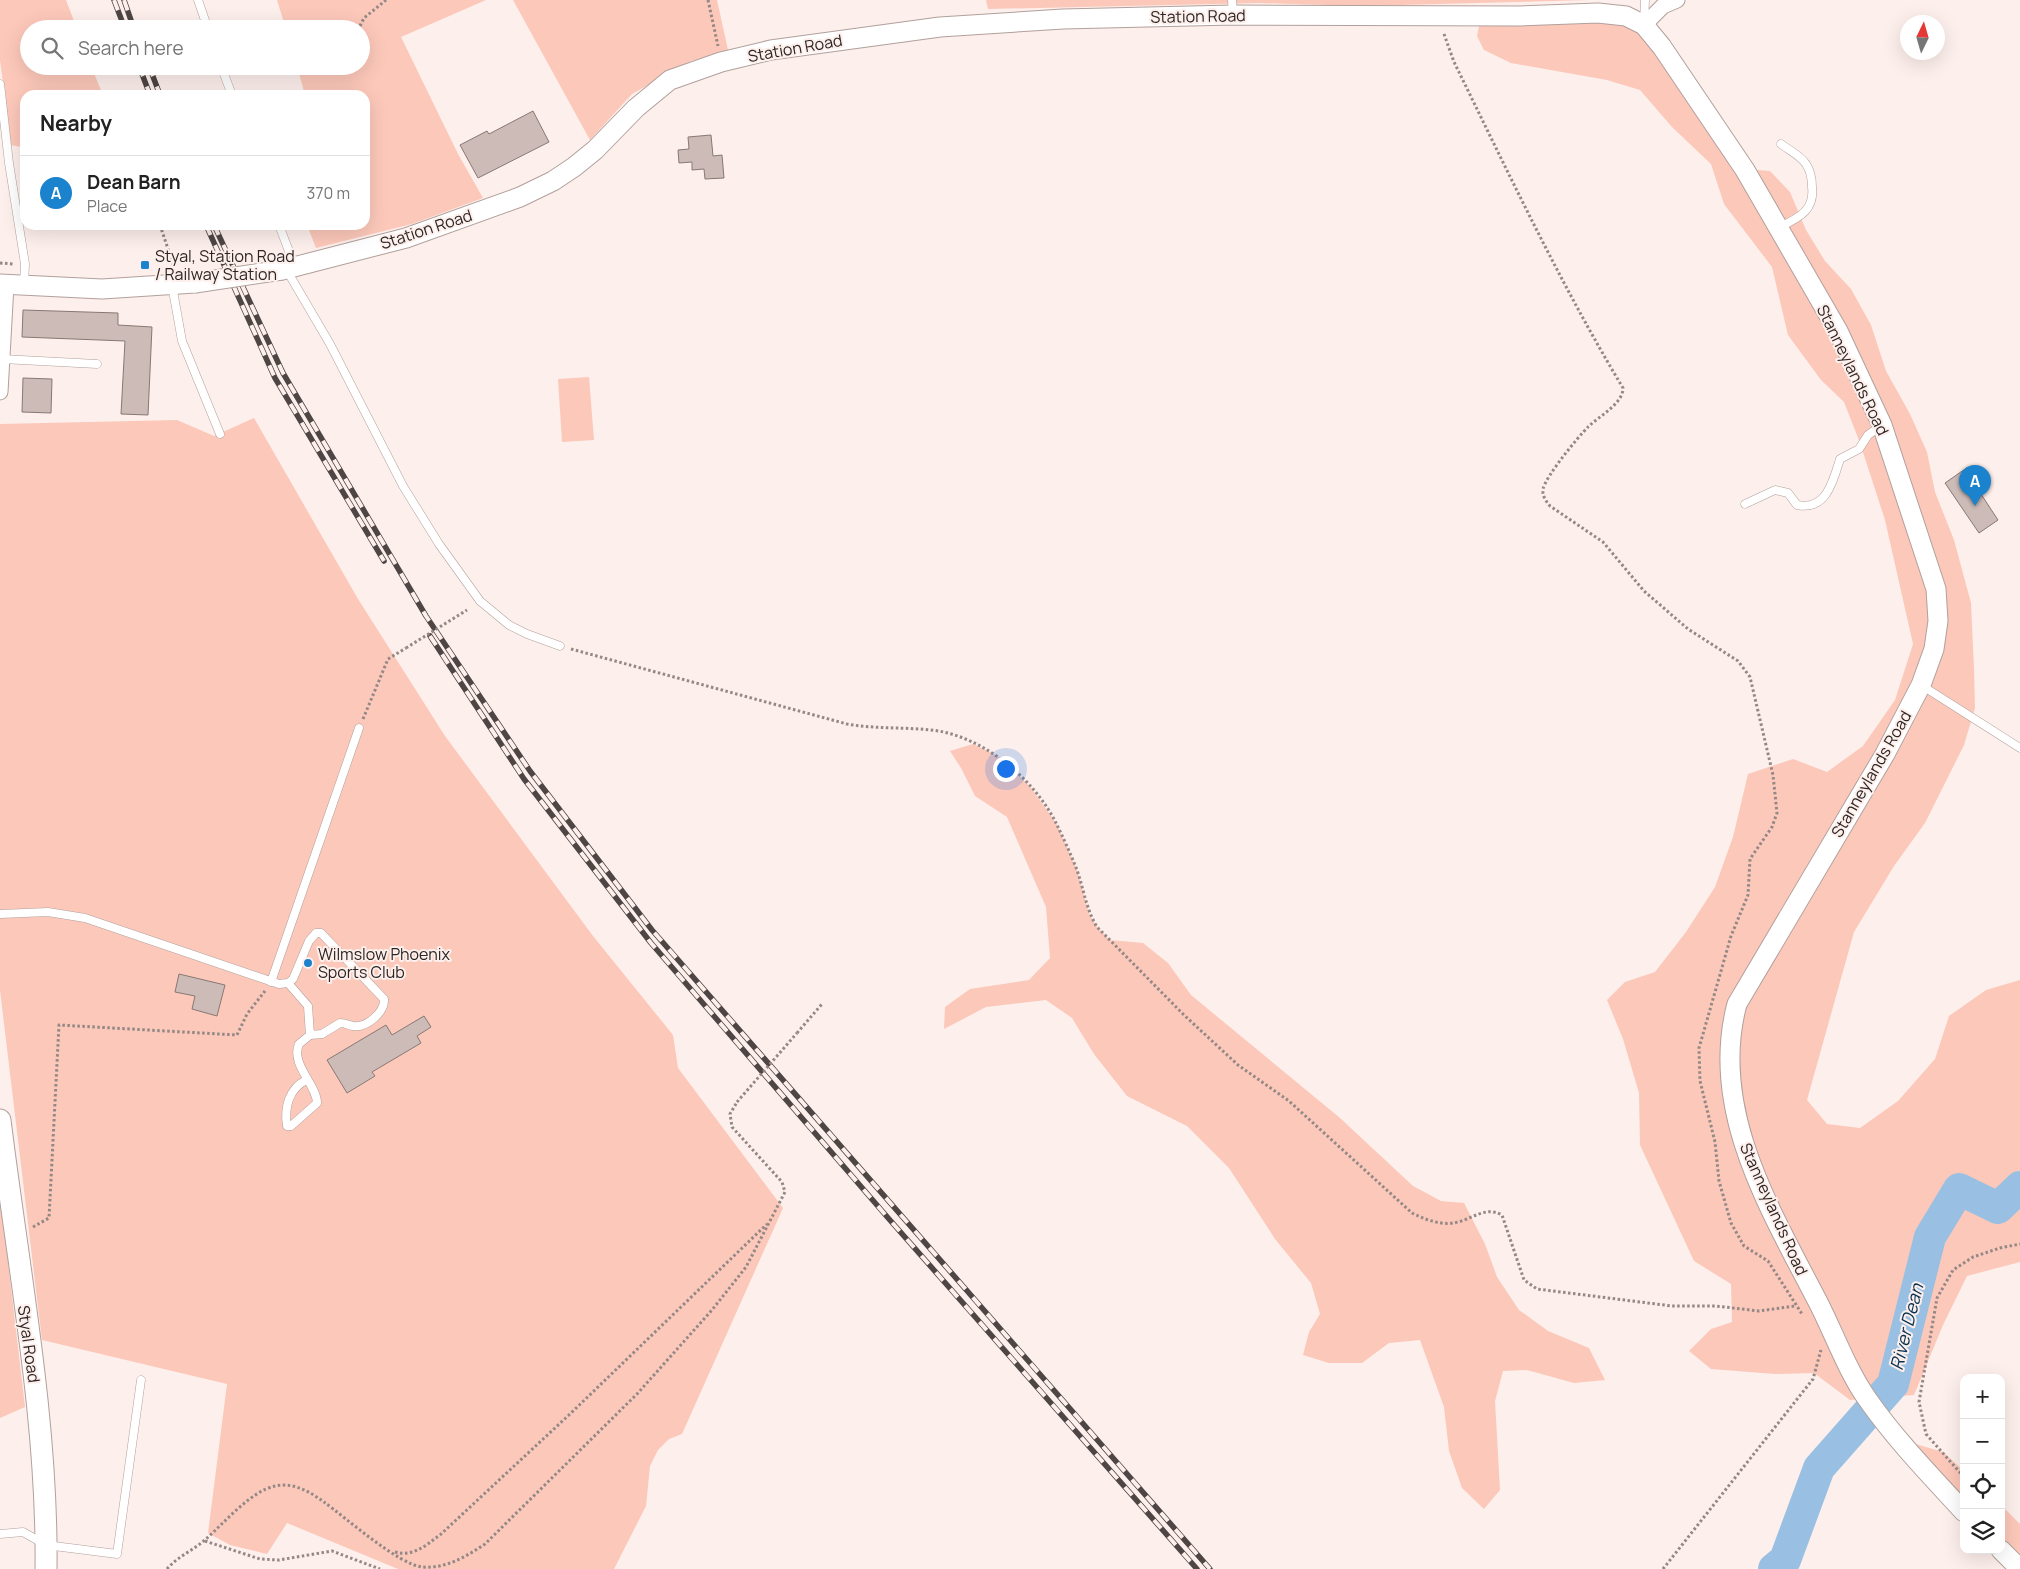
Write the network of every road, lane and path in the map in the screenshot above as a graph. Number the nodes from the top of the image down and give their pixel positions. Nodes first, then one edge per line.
1 (198, 0) edge
2 (386, 0) edge
3 (708, 0) edge
4 (1645, 0) edge
5 (1677, 0) edge
6 (1232, 8) edge
7 (1440, 16) junction
8 (205, 20) edge
9 (363, 20) edge
10 (1644, 25) junction
11 (721, 62) junction
12 (224, 75) edge
13 (0, 84) edge
14 (230, 90) edge
15 (1781, 144) dead end
16 (1778, 228) junction
17 (162, 230) edge
18 (281, 230) edge
19 (288, 268) junction
20 (182, 284) junction
21 (10, 285) edge
22 (2, 359) junction
23 (97, 364) dead end
24 (0, 392) edge
25 (1882, 425) junction
26 (220, 434) dead end
27 (1745, 504) dead end
28 (467, 610) dead end
29 (560, 646) joint
30 (1921, 685) junction
31 (359, 728) joint
32 (2020, 748) edge
33 (0, 914) edge
34 (1740, 914) dead end
35 (271, 982) junction
36 (288, 983) junction
37 (822, 1004) dead end
38 (310, 1035) junction
39 (306, 1080) junction
40 (0, 1120) edge
41 (770, 1221) junction
42 (13, 1231) junction
43 (2020, 1244) edge
44 (1795, 1306) dead end
45 (1823, 1346) dead end
46 (141, 1380) dead end
47 (1960, 1472) edge
48 (1961, 1509) edge
49 (0, 1534) edge
50 (205, 1541) junction
51 (46, 1545) junction
52 (392, 1552) junction
53 (2005, 1554) edge
54 (46, 1569) edge
55 (167, 1569) edge
56 (380, 1569) edge
57 (1663, 1569) edge
58 (2020, 1569) edge

1 - 8 lane
2 - 9 path
3 - 11 path
4 - 10 lane
5 - 10 street
6 - 7 street, Station Road
6 - 11 street, Station Road
7 - 10 street, Station Road
7 - 34 path
10 - 16 street, Stanneylands Road
11 - 19 street, Station Road
12 - 14 lane
13 - 21 lane
15 - 16 lane
16 - 25 street, Stanneylands Road
17 - 20 path
18 - 19 lane
19 - 20 street, Station Road, bridge
19 - 29 lane
20 - 21 street, Station Road
20 - 26 lane
21 - 22 street
22 - 23 lane
22 - 24 street
25 - 27 lane
25 - 30 street, Stanneylands Road
28 - 31 path, bridge
29 - 44 path
30 - 32 lane
30 - 48 street, Stanneylands Road
31 - 35 lane
33 - 35 lane
35 - 36 lane
35 - 42 path
36 - 38 lane
36 - 38 lane
37 - 41 path, bridge
38 - 39 lane
39 - 39 lane
40 - 42 main road, Styal Road
41 - 52 path
41 - 52 path
42 - 51 main road, Styal Road
43 - 47 path
45 - 57 path
46 - 51 lane
49 - 51 lane
50 - 52 path
50 - 55 path
50 - 56 path
51 - 54 main road, Styal Road
53 - 58 street

